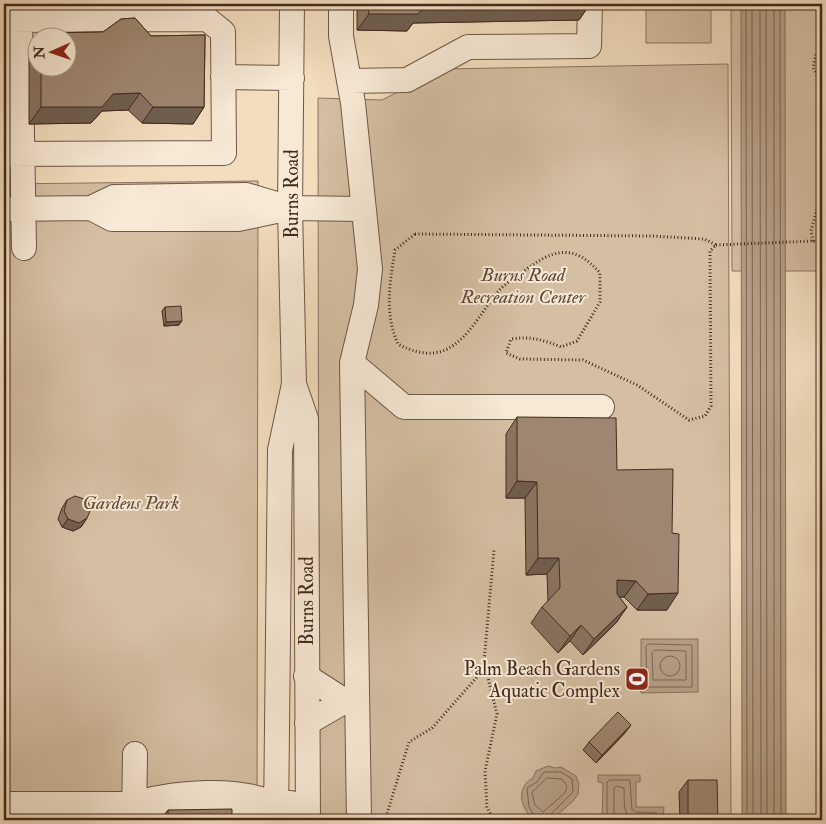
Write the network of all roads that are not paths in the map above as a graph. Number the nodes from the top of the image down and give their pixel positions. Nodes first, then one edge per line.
1 (292, 4) edge
2 (341, 4) edge
3 (590, 4) edge
4 (12, 20) edge
5 (223, 77) junction
6 (292, 78) junction
7 (349, 81) junction
8 (13, 154) edge
9 (290, 208) junction
10 (364, 208) junction
11 (13, 209) edge
12 (24, 248) dead end
13 (352, 363) junction
14 (294, 384) junction
15 (602, 406) dead end
16 (306, 676) junction
17 (351, 701) junction
18 (306, 723) junction
19 (135, 754) dead end
20 (4, 804) edge
21 (308, 811) edge
22 (133, 812) edge
23 (277, 812) edge
24 (359, 820) edge

1 - 6 street, Burns Road
2 - 7 street
3 - 7 street
4 - 5 street
4 - 8 street
5 - 6 street
5 - 8 street
6 - 9 street, Burns Road
7 - 10 street
8 - 11 street
9 - 10 street
9 - 11 street
9 - 14 street, Burns Road
10 - 13 street
11 - 12 street
13 - 15 street
13 - 17 street
14 - 16 street, Burns Road
14 - 23 street, Burns Road
16 - 17 street
16 - 18 street, Burns Road
17 - 18 street
17 - 24 street
18 - 21 street, Burns Road
19 - 22 street
20 - 22 street
21 - 23 street
22 - 23 street

